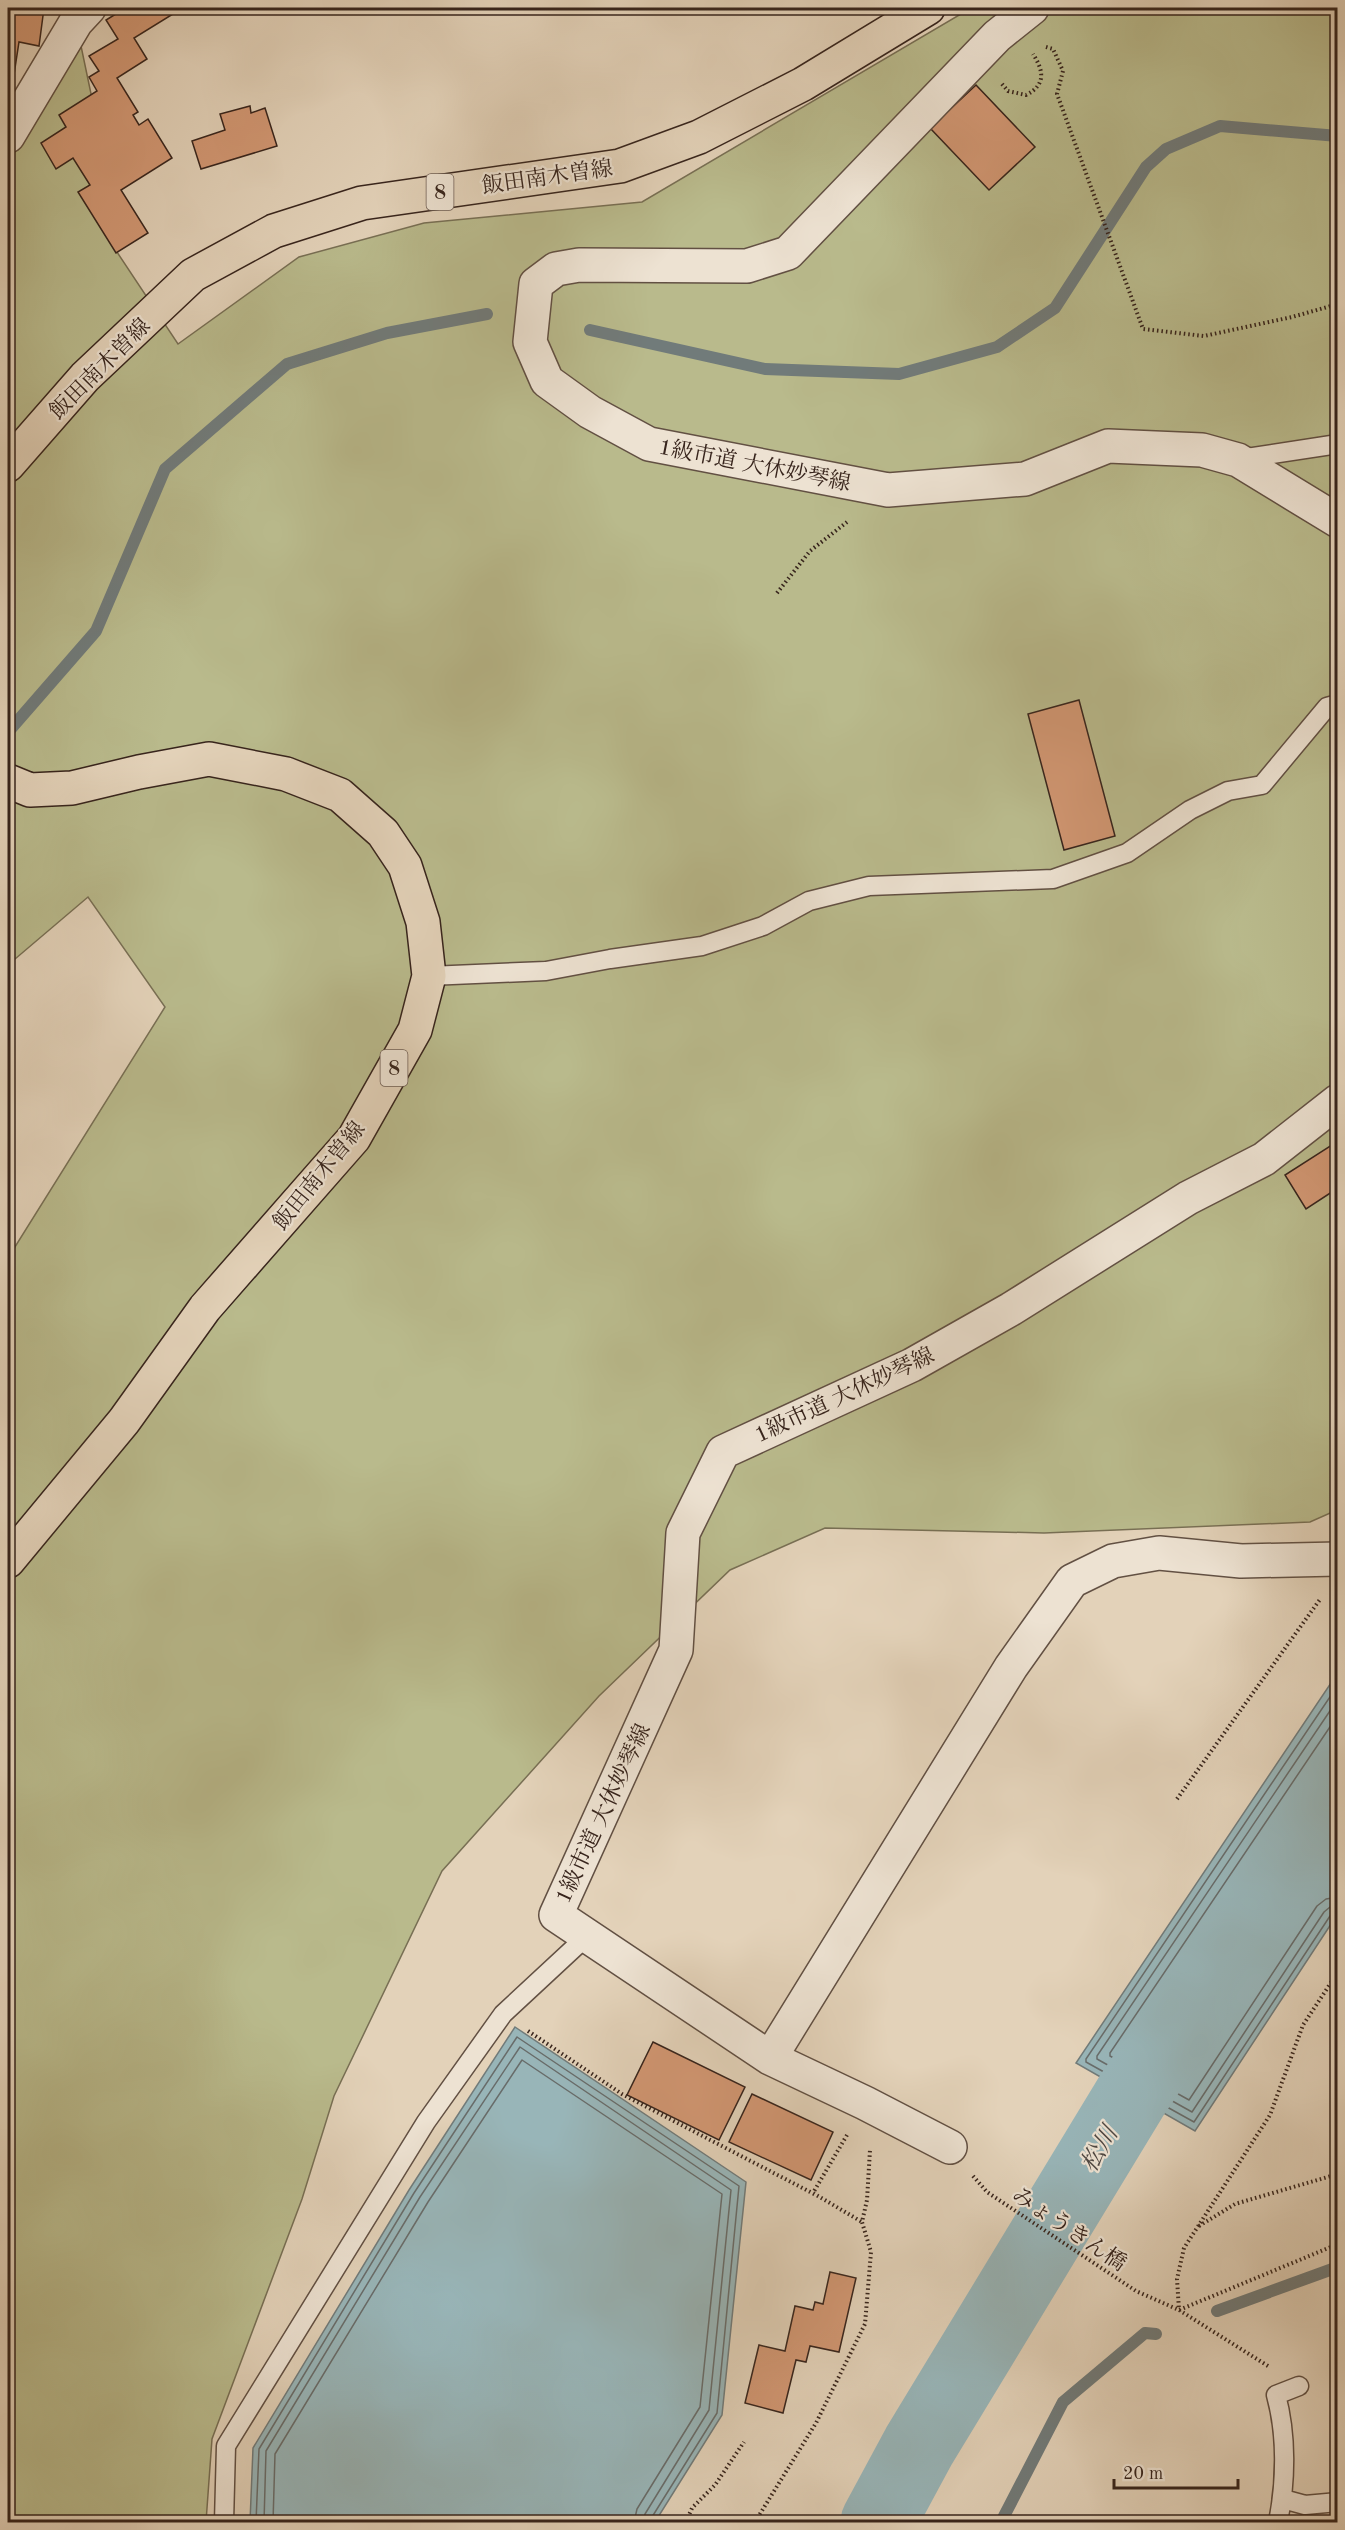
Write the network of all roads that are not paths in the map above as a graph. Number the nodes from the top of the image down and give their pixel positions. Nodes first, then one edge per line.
1 (89, 8) edge
2 (928, 8) edge
3 (1032, 8) edge
4 (8, 136) edge
5 (1338, 444) edge
6 (1238, 459) junction
7 (8, 465) edge
8 (1338, 521) edge
9 (1338, 704) edge
10 (19, 785) edge
11 (429, 976) junction
12 (1338, 1101) edge
13 (1338, 1559) edge
14 (8, 1561) edge
15 (587, 1936) junction
16 (770, 2058) junction
17 (950, 2147) dead end
18 (1299, 2386) road end
19 (1283, 2499) junction
20 (1338, 2502) edge
21 (224, 2523) edge
22 (1278, 2523) edge

1 - 4 street
2 - 7 main road, 飯田南木曽線 / 8
3 - 6 street, 1級市道 大休妙琴線
5 - 6 lane
6 - 8 street, 1級市道 大休妙琴線
9 - 11 lane
10 - 11 main road, 飯田南木曽線 / 8
11 - 14 main road, 飯田南木曽線 / 8
12 - 15 street, 1級市道 大休妙琴線
13 - 16 street
15 - 16 street, 1級市道 大休妙琴線
15 - 21 lane
16 - 17 street, 1級市道 大休妙琴線
18 - 19 lane
19 - 20 lane
19 - 22 lane

